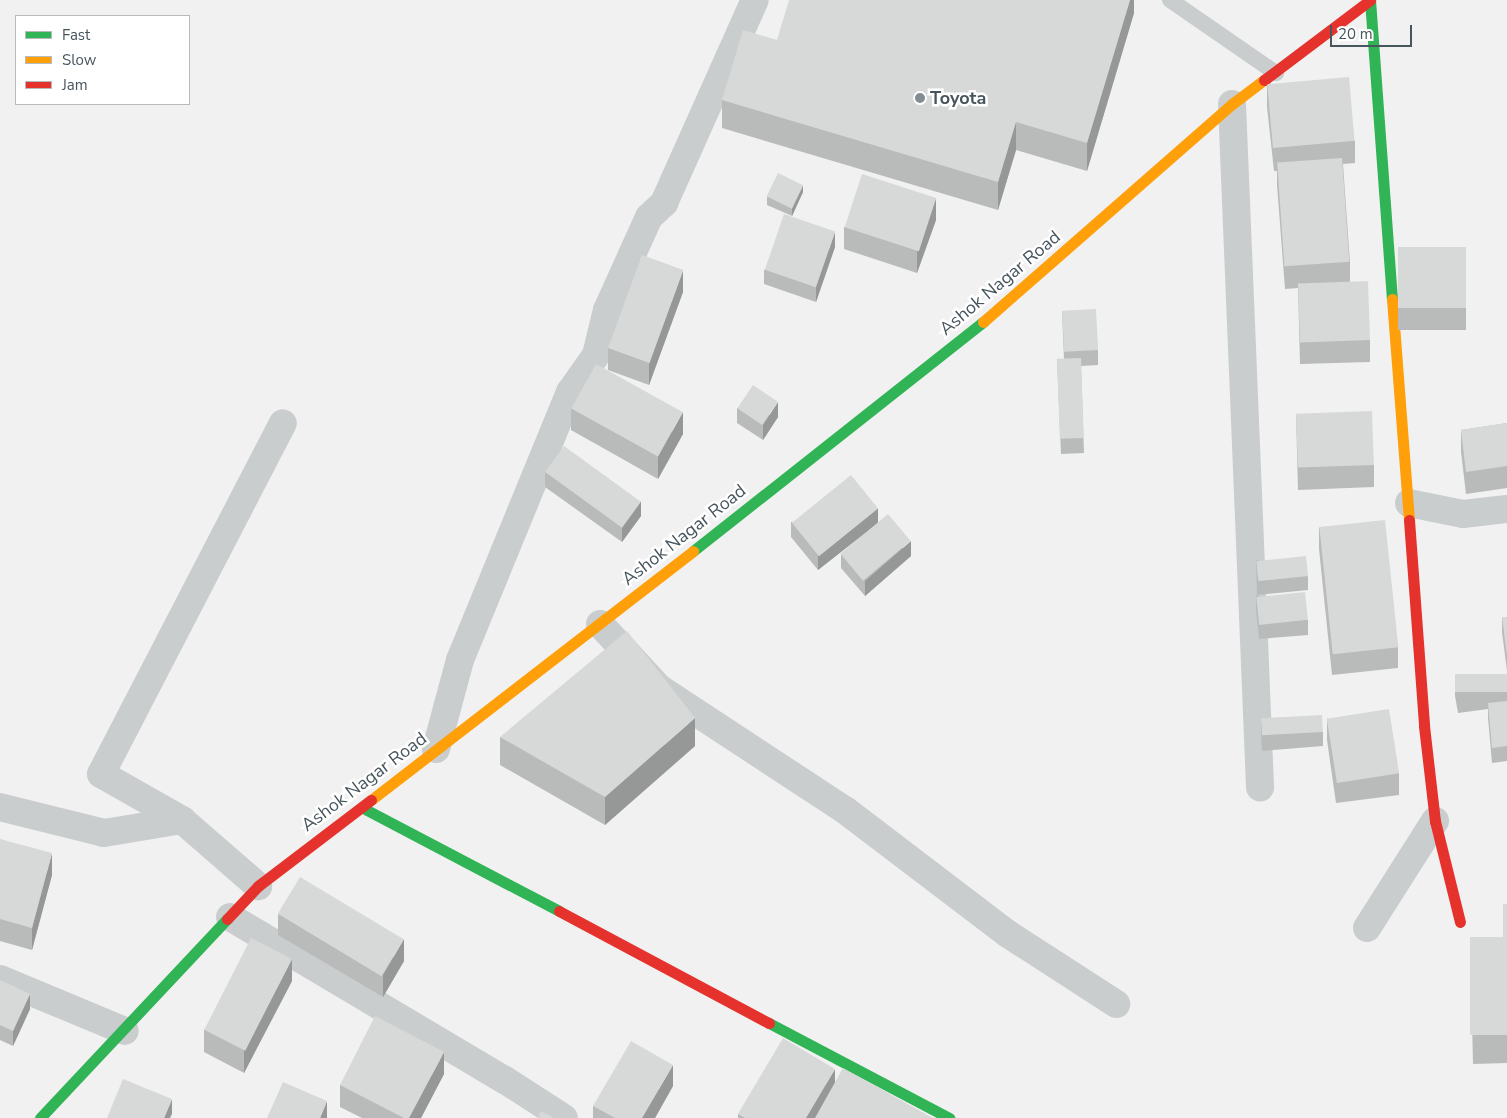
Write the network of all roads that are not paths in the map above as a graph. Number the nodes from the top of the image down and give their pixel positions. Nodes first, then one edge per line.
1 (755, 0) edge
2 (1170, 0) edge
3 (1370, 0) edge
4 (1276, 73) junction
5 (1232, 104) junction
6 (283, 424) dead end
7 (1409, 503) junction
8 (1507, 509) edge
9 (600, 624) junction
10 (436, 749) junction
11 (1260, 787) dead end
12 (0, 806) edge
13 (363, 808) junction
14 (182, 820) junction
15 (1435, 821) junction
16 (258, 886) junction
17 (230, 917) junction
18 (1460, 922) dead end
19 (1367, 928) dead end
20 (0, 979) edge
21 (1116, 1004) dead end
22 (125, 1031) junction
23 (40, 1118) edge
24 (564, 1118) edge
25 (949, 1118) edge

1 - 10 street
2 - 4 lane
3 - 4 street, Ashok Nagar Road
3 - 7 street
4 - 5 street, Ashok Nagar Road
5 - 9 street, Ashok Nagar Road
5 - 11 street
6 - 14 street
7 - 8 street
7 - 15 street
9 - 10 street, Ashok Nagar Road
9 - 21 street
10 - 13 street, Ashok Nagar Road
12 - 14 street
13 - 16 street, Ashok Nagar Road
13 - 25 street
14 - 16 street
15 - 18 street
15 - 19 street
16 - 17 street, Ashok Nagar Road
17 - 22 street, Ashok Nagar Road
17 - 24 street
20 - 22 street
22 - 23 street, Ashok Nagar Road

